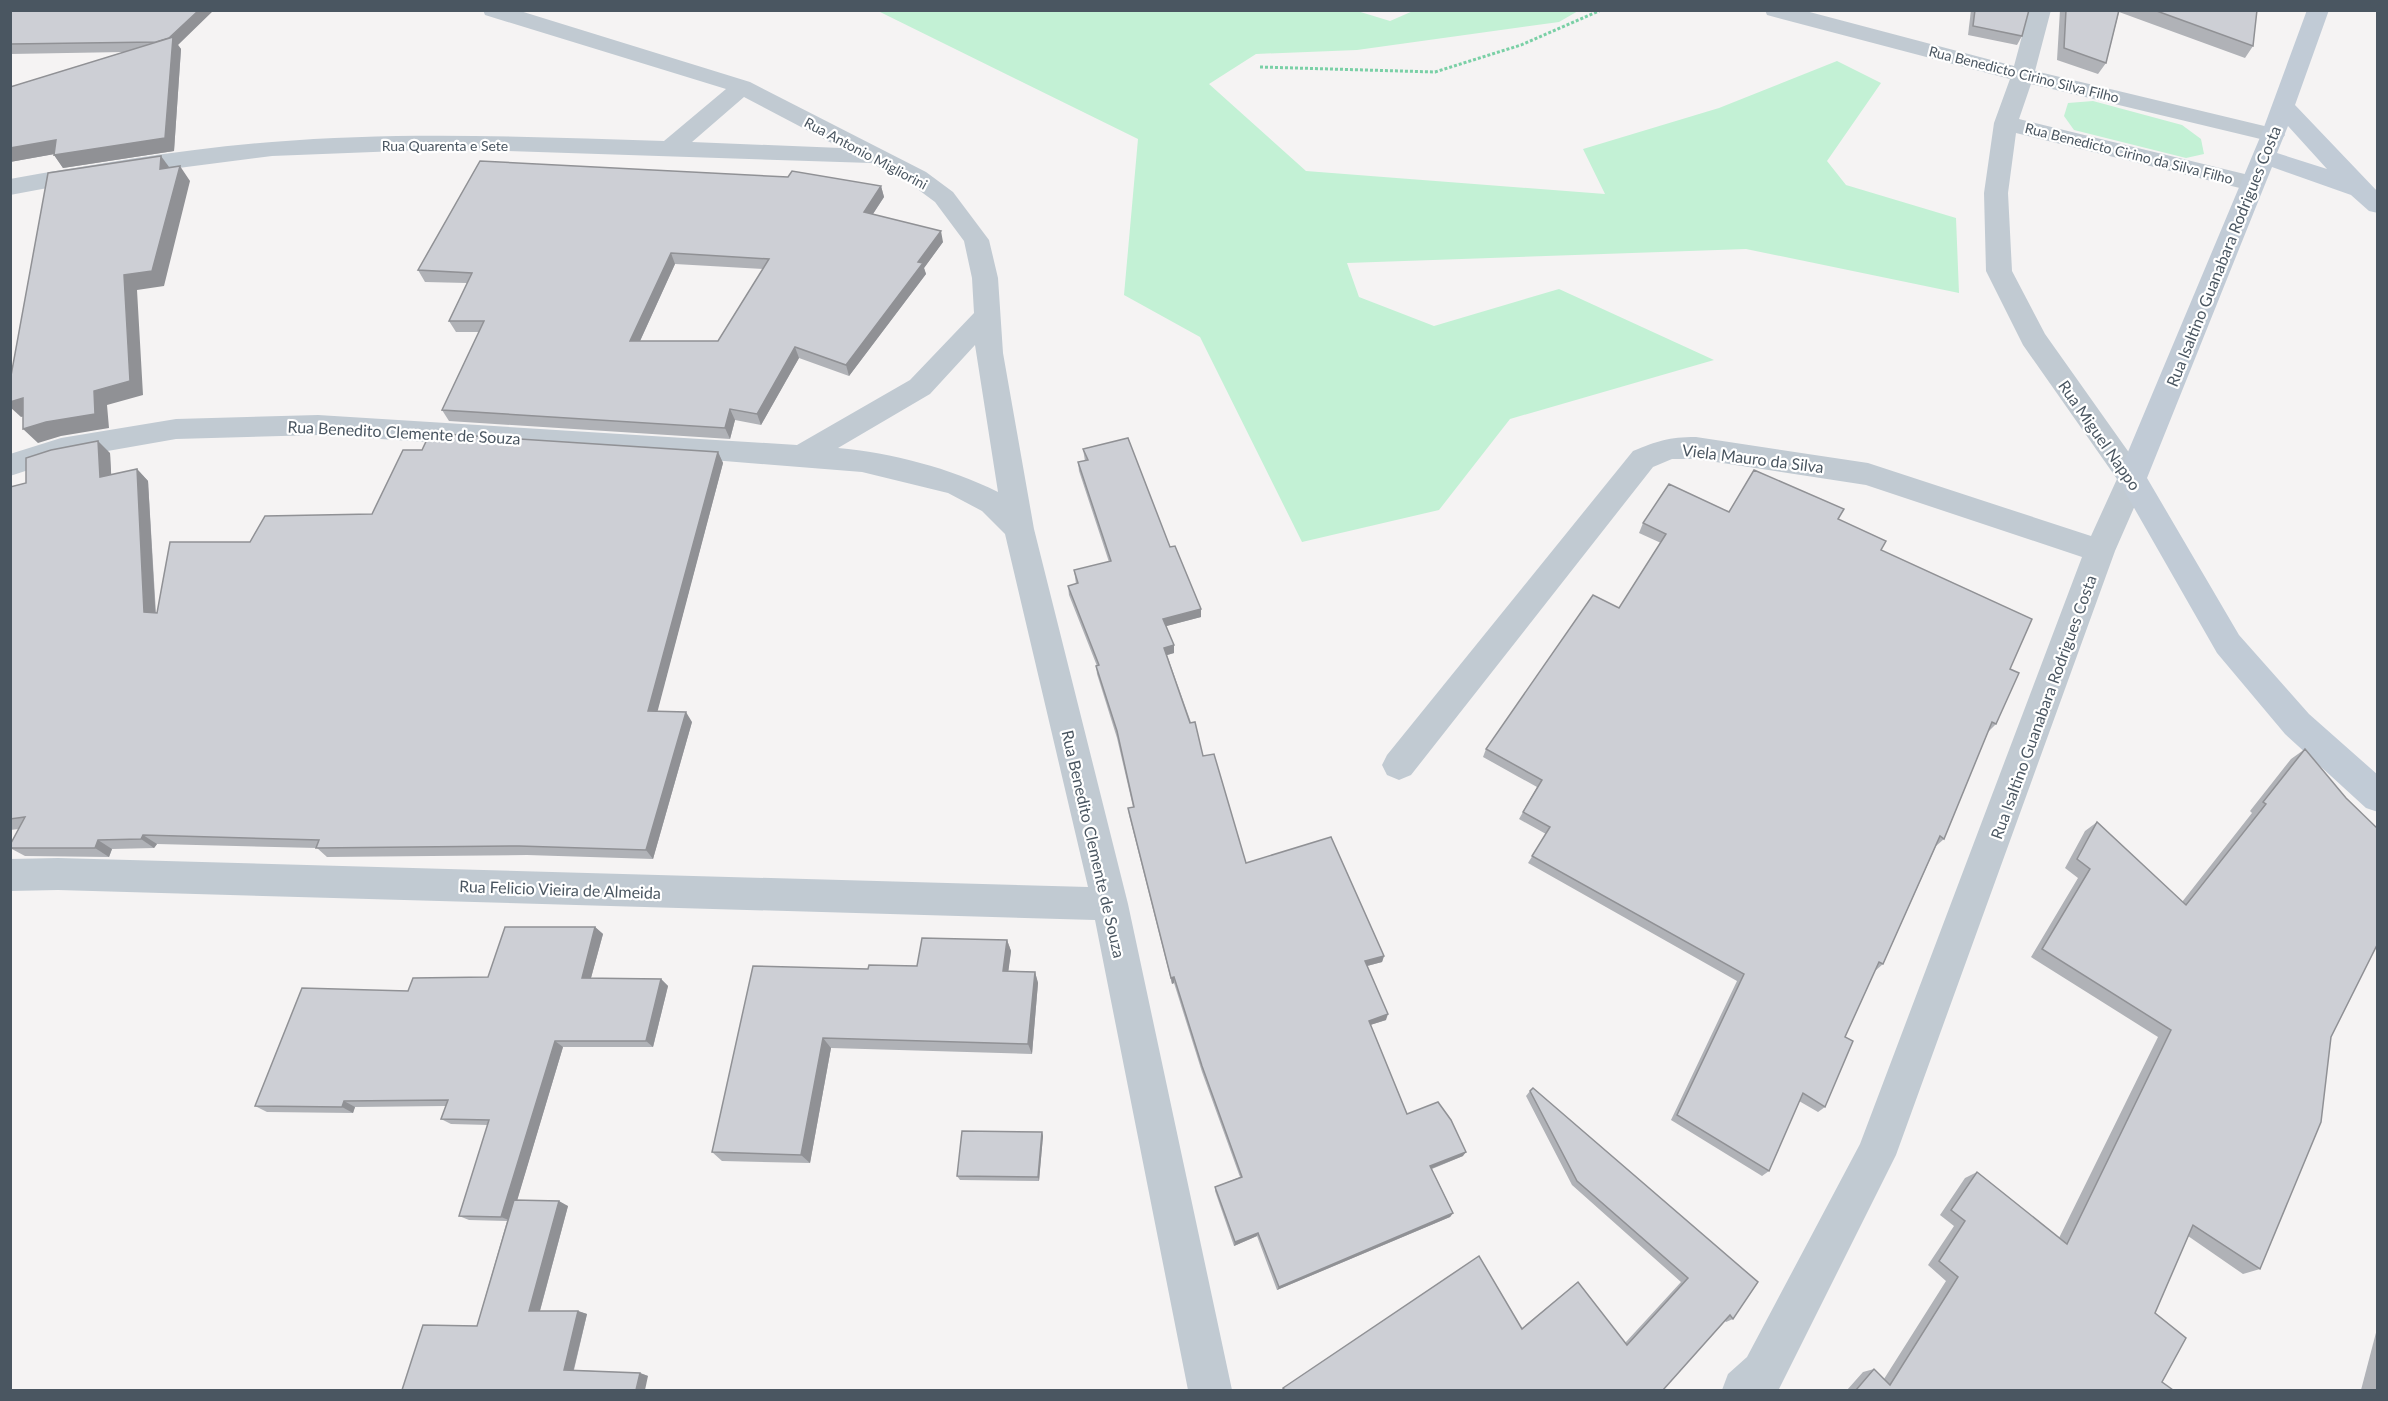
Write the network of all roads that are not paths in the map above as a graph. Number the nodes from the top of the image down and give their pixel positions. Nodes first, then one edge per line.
1 (493, 10) edge
2 (1775, 10) edge
3 (2040, 10) edge
4 (2318, 10) edge
5 (2023, 75) junction
6 (742, 87) junction
7 (2284, 107) junction
8 (2006, 123) junction
9 (2268, 146) junction
10 (668, 150) junction
11 (881, 158) junction
12 (2252, 183) junction
13 (10, 187) edge
14 (2369, 198) edge
15 (987, 315) junction
16 (802, 456) junction
17 (10, 465) edge
18 (2132, 478) junction
19 (1019, 529) junction
20 (2100, 552) junction
21 (1399, 765) dead end
22 (2378, 797) edge
23 (10, 875) edge
24 (1110, 904) junction
25 (1210, 1390) edge
26 (1744, 1390) edge

1 - 6 street, Rua Antonio Migliorini
2 - 5 street, Rua Benedicto Cirino Silva Filho
3 - 5 street, Rua Miguel Nappo
4 - 7 street, Rua Isaltino Guanabara Rodrigues Costa
5 - 8 street, Rua Miguel Nappo
5 - 9 street, Rua Benedicto Cirino Silva Filho
6 - 10 street
6 - 11 street, Rua Antonio Migliorini
7 - 9 street, Rua Isaltino Guanabara Rodrigues Costa
7 - 14 street
8 - 12 street, Rua Benedicto Cirino da Silva Filho
8 - 18 street, Rua Miguel Nappo
9 - 12 street, Rua Isaltino Guanabara Rodrigues Costa
9 - 14 street
10 - 11 street, Rua Quarenta e Sete
10 - 13 street, Rua Quarenta e Sete
11 - 15 street, Rua Antonio Migliorini
12 - 18 street, Rua Isaltino Guanabara Rodrigues Costa
15 - 16 street
15 - 19 street, Rua Antonio Migliorini
16 - 17 street, Rua Benedito Clemente de Souza
16 - 19 street, Rua Benedito Clemente de Souza
18 - 20 street, Rua Isaltino Guanabara Rodrigues Costa
18 - 22 street, Rua Miguel Nappo
19 - 24 street, Rua Benedito Clemente de Souza
20 - 21 street, Viela Mauro da Silva
20 - 26 street, Rua Isaltino Guanabara Rodrigues Costa
23 - 24 street, Rua Felicio Vieira de Almeida
24 - 25 street, Rua Benedito Clemente de Souza

